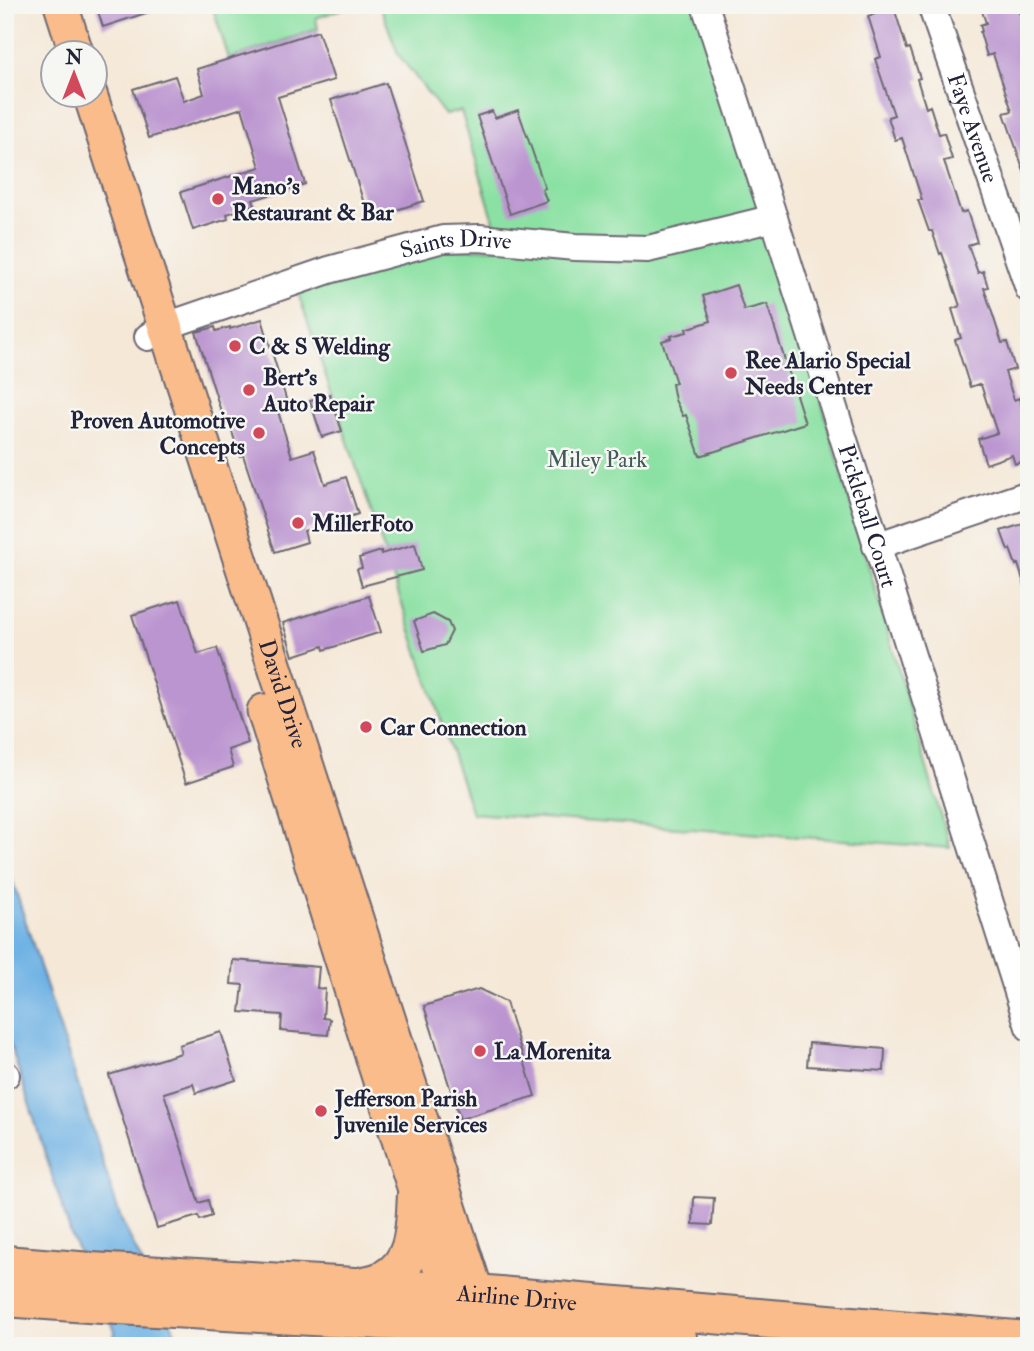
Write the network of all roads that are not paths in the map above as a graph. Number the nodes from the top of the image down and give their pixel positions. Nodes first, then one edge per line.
1 (44, 5) edge
2 (61, 5) edge
3 (705, 5) edge
4 (931, 5) edge
5 (55, 38) edge
6 (72, 38) edge
7 (77, 108) edge
8 (94, 108) edge
9 (774, 218) junction
10 (1029, 289) edge
11 (156, 332) junction
12 (1029, 494) edge
13 (876, 546) junction
14 (1029, 1027) edge
15 (417, 1194) junction
16 (5, 1265) edge
17 (97, 1288) junction
18 (358, 1288) junction
19 (146, 1291) junction
20 (5, 1297) edge
21 (471, 1322) edge
22 (575, 1332) junction
23 (1029, 1341) edge
24 (539, 1346) edge
25 (809, 1346) edge

1 - 5 main road
2 - 6 main road
3 - 9 street, Pickleball Court
4 - 10 street, Faye Avenue
7 - 11 main road, David Drive
8 - 11 main road, David Drive
9 - 11 street, Saints Drive
9 - 13 street, Pickleball Court
11 - 15 main road, David Drive
11 - 21 main road, David Drive
12 - 13 street
13 - 14 street, Pickleball Court
15 - 18 highway
15 - 21 main road, David Drive
16 - 17 highway, Airline Drive
17 - 19 highway, Airline Drive
17 - 20 highway, Airline Drive
18 - 19 highway, Airline Drive
18 - 21 highway, Airline Drive
19 - 21 highway, Airline Drive
21 - 22 highway, Airline Drive
21 - 23 highway, Airline Drive
22 - 24 highway
22 - 25 highway, Airline Drive

